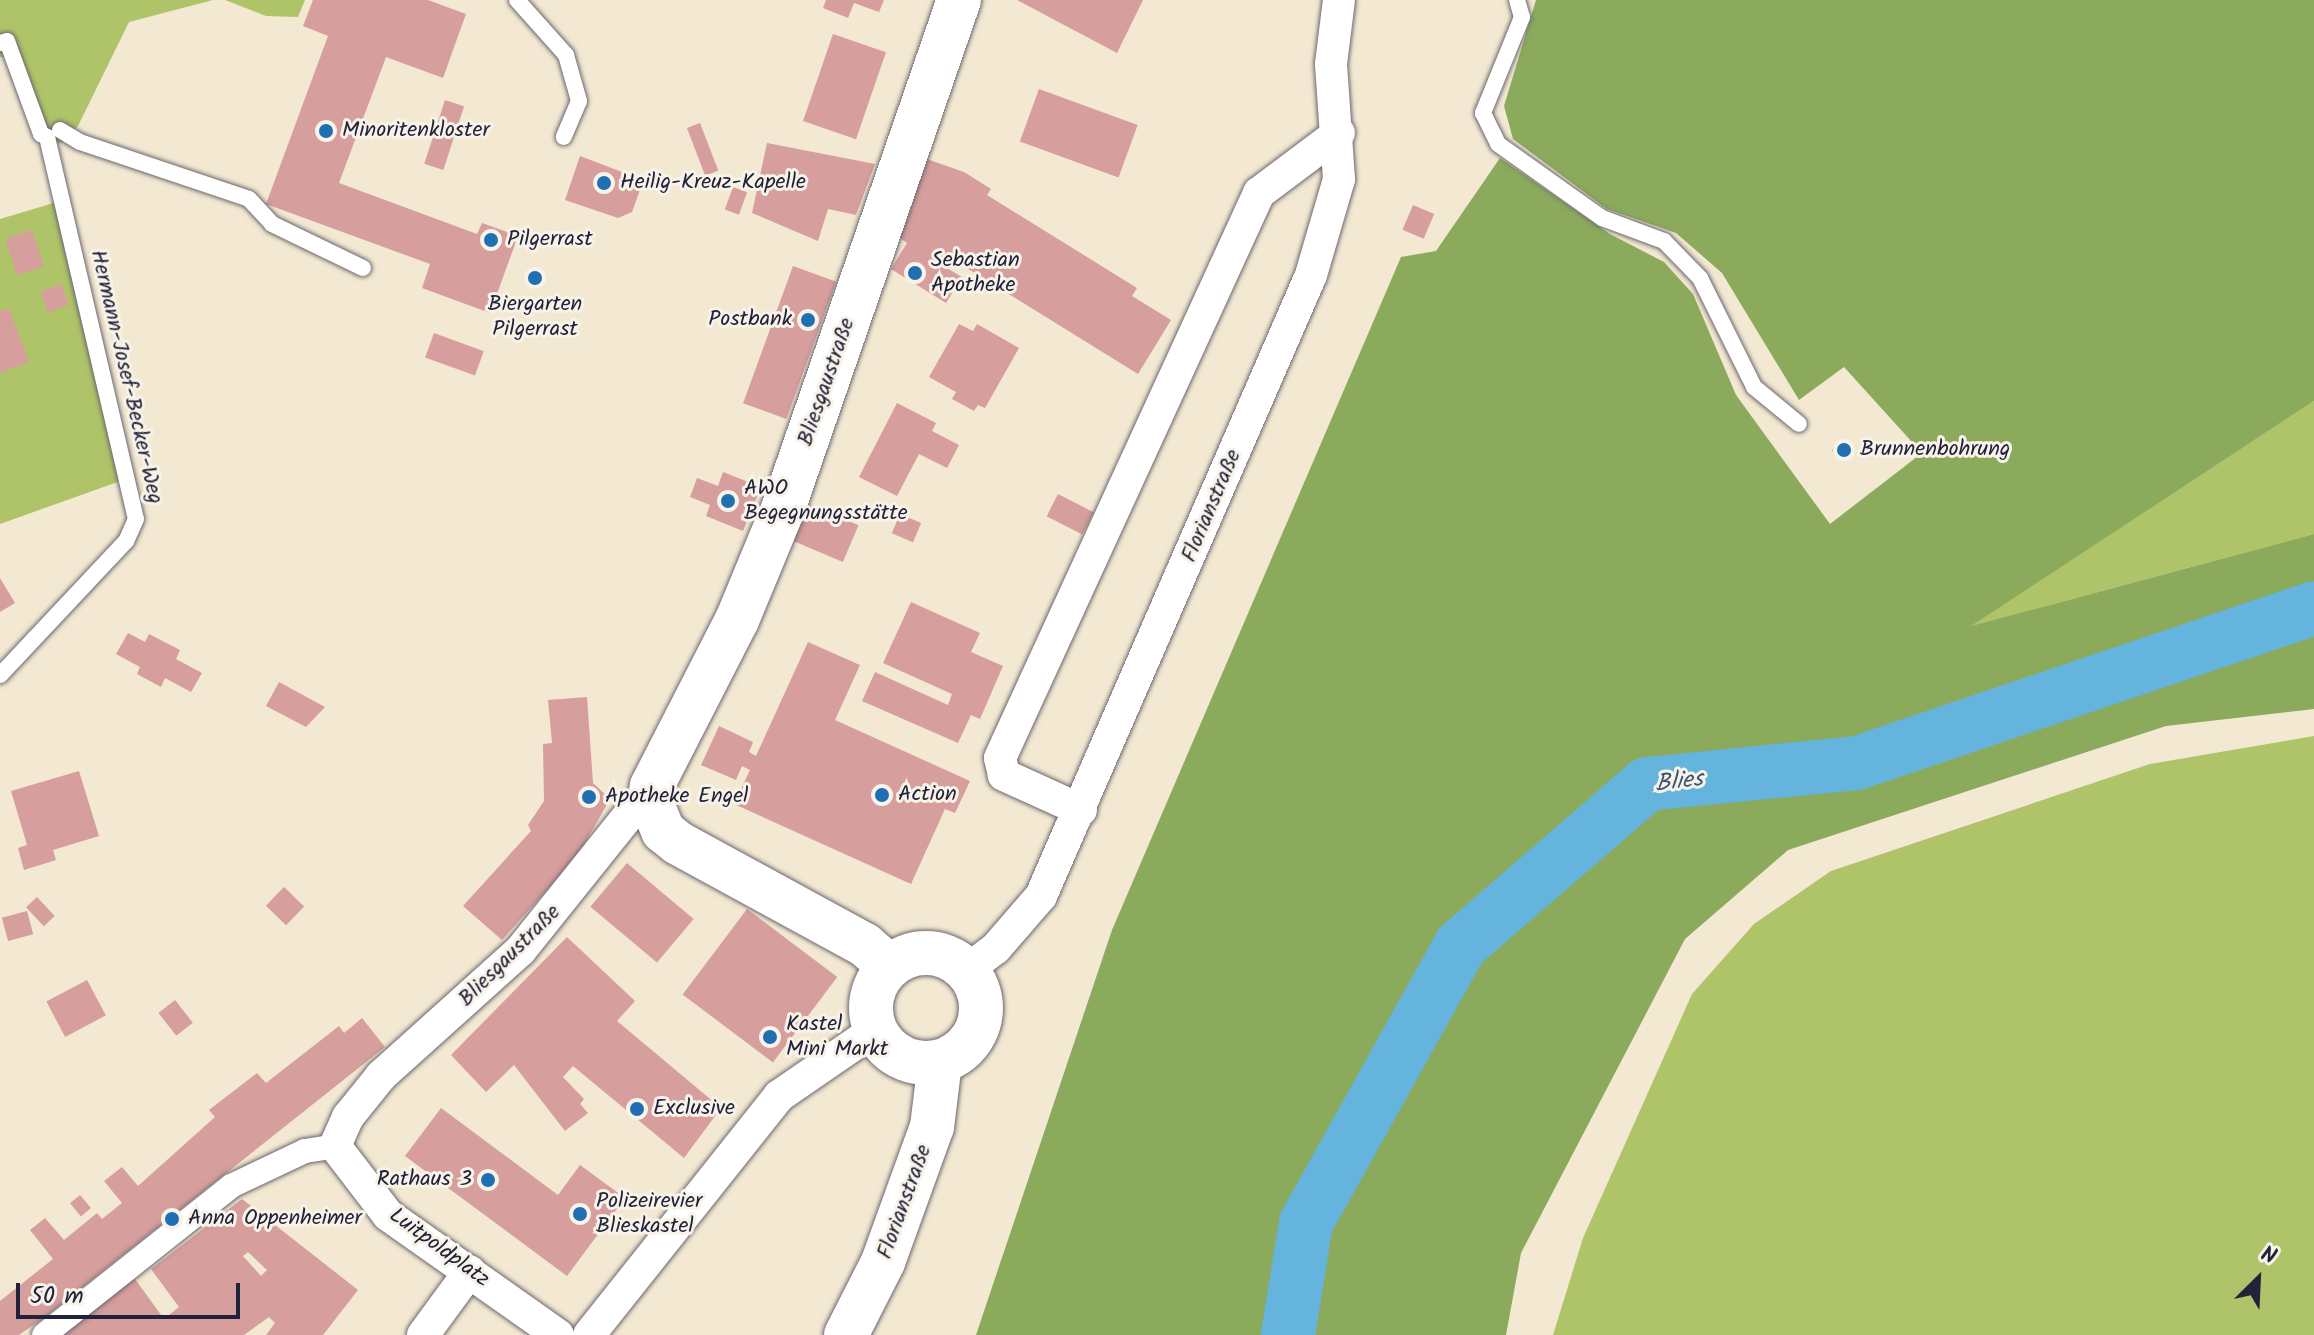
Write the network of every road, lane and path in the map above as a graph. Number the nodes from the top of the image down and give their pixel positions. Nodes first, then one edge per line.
1 (517, 0) edge
2 (959, 0) edge
3 (1339, 0) edge
4 (1517, 0) edge
5 (0, 43) edge
6 (1339, 133) junction
7 (54, 134) junction
8 (564, 137) dead end
9 (363, 268) dead end
10 (1799, 424) dead end
11 (0, 675) edge
12 (668, 753) junction
13 (650, 798) junction
14 (1081, 810) junction
15 (713, 860) junction
16 (889, 966) junction
17 (967, 970) junction
18 (875, 1030) junction
19 (940, 1062) junction
20 (335, 1146) junction
21 (470, 1271) junction
22 (44, 1335) edge
23 (423, 1335) edge
24 (558, 1335) edge
25 (589, 1335) edge
26 (846, 1335) edge

1 - 8 lane
2 - 12 main road, Bliesgaustraße
3 - 6 street, Florianstraße
4 - 10 lane
5 - 7 lane, Hermann-Josef-Becker-Weg
6 - 14 street, Florianstraße
6 - 14 street
7 - 9 lane
7 - 11 lane, Hermann-Josef-Becker-Weg
12 - 13 main road, Bliesgaustraße
12 - 15 main road
13 - 15 main road
13 - 20 street, Bliesgaustraße
14 - 17 street, Florianstraße
15 - 16 main road
16 - 17 main road
16 - 18 main road
17 - 19 main road
18 - 19 main road
18 - 25 street
19 - 26 main road, Florianstraße
20 - 21 street, Luitpoldplatz
20 - 22 street
21 - 23 street
21 - 24 street, Luitpoldplatz

